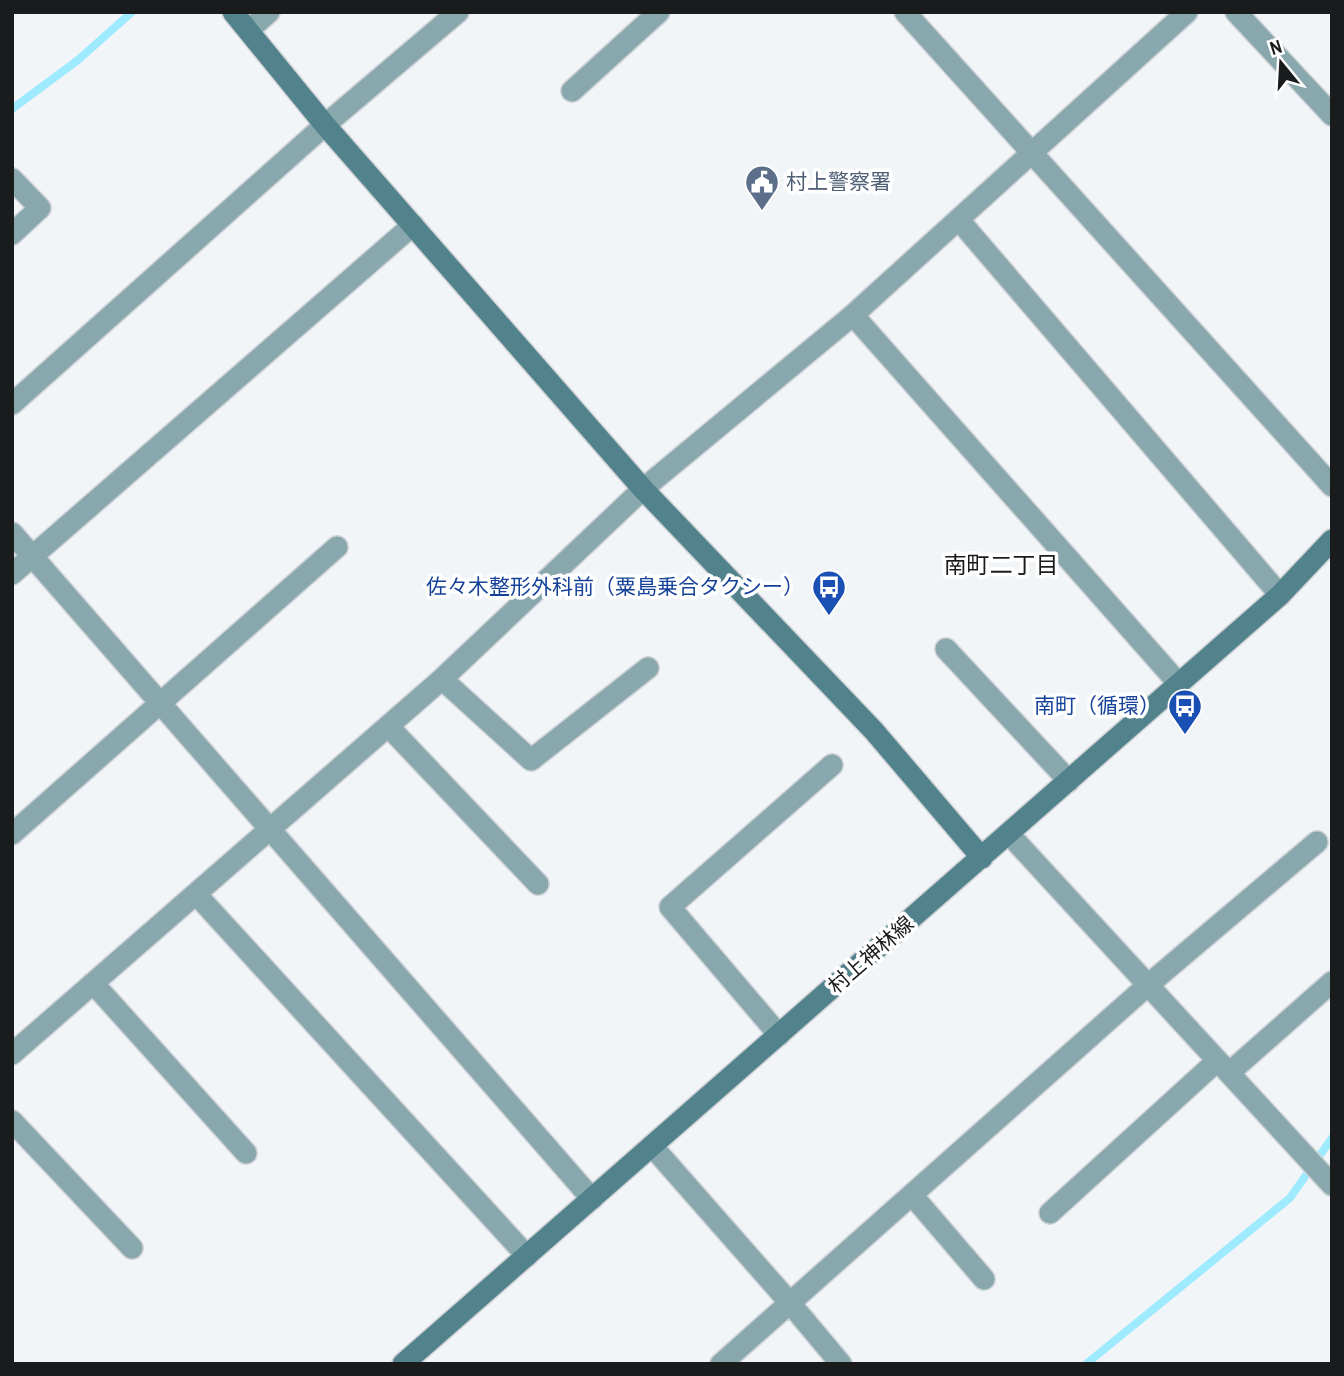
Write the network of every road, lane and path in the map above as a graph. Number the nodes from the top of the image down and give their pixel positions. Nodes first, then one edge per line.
1 (233, 12) edge
2 (269, 12) edge
3 (458, 12) edge
4 (659, 12) edge
5 (905, 12) edge
6 (1187, 12) edge
7 (1236, 12) edge
8 (249, 30) junction
9 (572, 91) dead end
10 (1332, 115) edge
11 (325, 125) junction
12 (1033, 152) junction
13 (12, 179) edge
14 (959, 219) junction
15 (412, 225) junction
16 (12, 234) edge
17 (853, 315) junction
18 (12, 404) edge
19 (1332, 486) edge
20 (643, 489) junction
21 (12, 533) edge
22 (1332, 540) edge
23 (337, 547) dead end
24 (32, 556) junction
25 (12, 574) edge
26 (1280, 595) junction
27 (946, 649) dead end
28 (648, 668) dead end
29 (442, 679) junction
30 (1179, 684) junction
31 (160, 703) junction
32 (388, 726) junction
33 (832, 765) dead end
34 (1069, 781) junction
35 (270, 829) junction
36 (12, 834) edge
37 (1009, 834) junction
38 (1317, 842) dead end
39 (982, 858) junction
40 (538, 884) dead end
41 (196, 894) junction
42 (1332, 982) edge
43 (93, 983) junction
44 (1148, 985) junction
45 (779, 1035) junction
46 (12, 1054) edge
47 (1223, 1067) junction
48 (12, 1121) edge
49 (652, 1146) junction
50 (246, 1153) dead end
51 (1332, 1185) edge
52 (912, 1195) junction
53 (592, 1199) junction
54 (1050, 1213) dead end
55 (132, 1248) dead end
56 (527, 1255) junction
57 (984, 1279) dead end
58 (790, 1303) junction
59 (403, 1364) edge
60 (721, 1364) edge
61 (841, 1364) edge

1 - 8 main road
2 - 8 street
3 - 11 street
4 - 9 street
5 - 12 street
6 - 12 street
7 - 10 street
8 - 11 main road
11 - 15 main road
11 - 18 street
12 - 14 street
12 - 19 street
13 - 16 street
14 - 17 street
14 - 26 street
15 - 20 main road
15 - 24 street
17 - 20 street
17 - 30 street
20 - 29 street
20 - 39 main road
21 - 24 street
22 - 26 main road, 村上神林線
23 - 31 street
24 - 25 street
24 - 31 street
26 - 30 main road, 村上神林線
27 - 34 street
28 - 29 street
29 - 32 street
30 - 34 main road, 村上神林線
31 - 35 street
31 - 36 street
32 - 35 street
32 - 40 street
33 - 45 street
34 - 37 main road, 村上神林線
35 - 41 street
35 - 53 street
37 - 39 main road, 村上神林線
37 - 44 street
38 - 44 street
39 - 45 main road, 村上神林線
41 - 43 street
41 - 56 street
42 - 47 street
43 - 46 street
43 - 50 street
44 - 47 street
44 - 52 street
45 - 49 main road, 村上神林線
47 - 51 street
47 - 54 street
48 - 55 street
49 - 53 main road, 村上神林線
49 - 58 street
52 - 57 street
52 - 58 street
53 - 56 main road, 村上神林線
56 - 59 main road, 村上神林線
58 - 60 street
58 - 61 street

